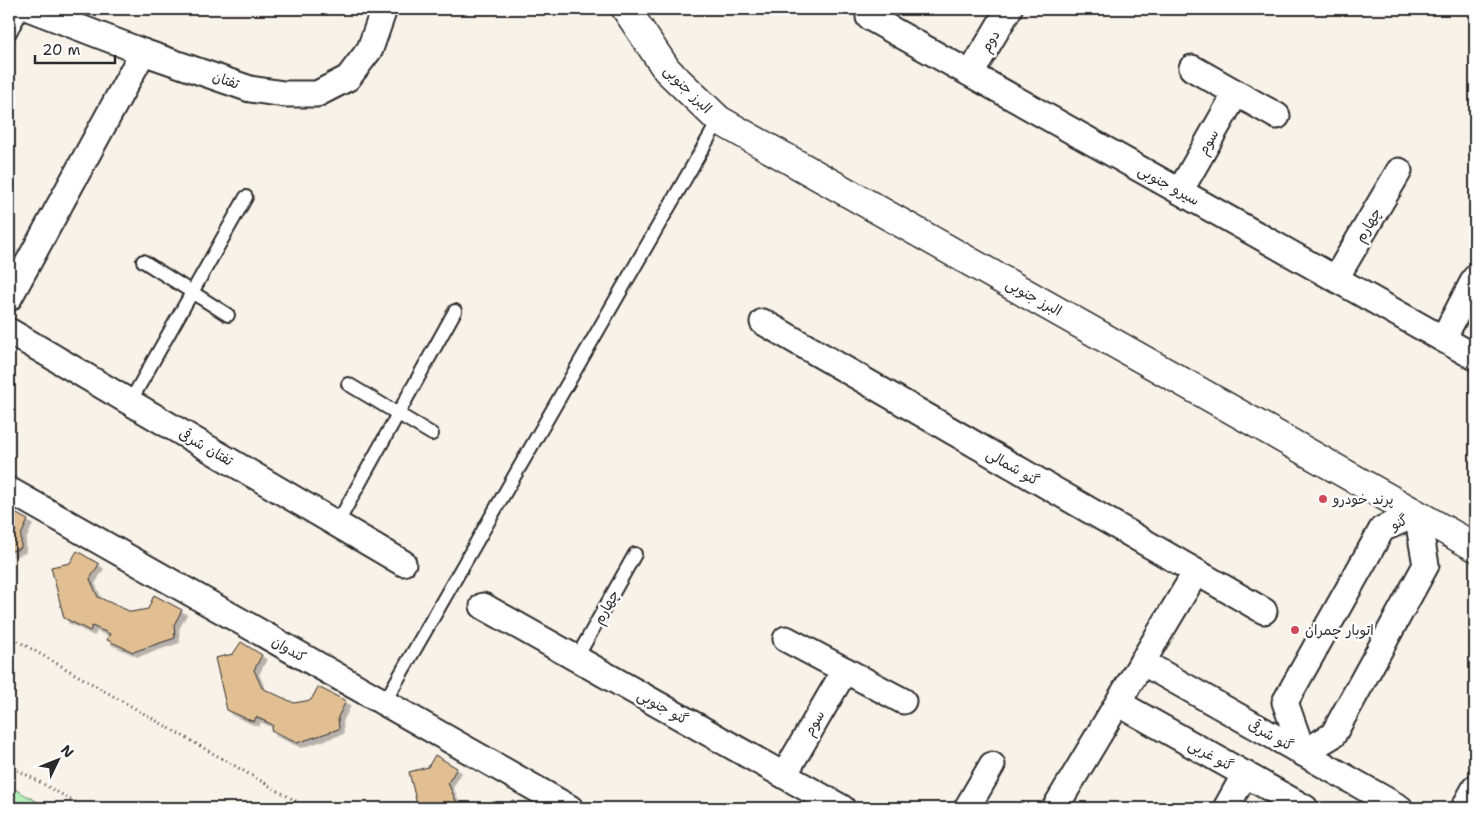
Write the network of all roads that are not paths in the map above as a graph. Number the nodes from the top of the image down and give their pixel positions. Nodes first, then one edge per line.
1 (23, 9) edge
2 (31, 9) edge
3 (384, 9) edge
4 (626, 9) edge
5 (869, 9) edge
6 (1010, 9) edge
7 (645, 22) edge
8 (9, 34) edge
9 (143, 52) junction
10 (1192, 68) dead end
11 (971, 73) junction
12 (1236, 93) junction
13 (1277, 116) dead end
14 (719, 120) junction
15 (1399, 171) dead end
16 (1180, 191) junction
17 (246, 197) dead end
18 (143, 261) dead end
19 (1336, 278) junction
20 (1475, 278) edge
21 (192, 292) junction
22 (9, 298) edge
23 (455, 311) dead end
24 (228, 315) dead end
25 (763, 322) dead end
26 (9, 331) edge
27 (1443, 339) junction
28 (1475, 357) edge
29 (348, 384) dead end
30 (130, 402) junction
31 (398, 414) junction
32 (432, 434) dead end
33 (9, 490) edge
34 (1417, 514) junction
35 (337, 524) junction
36 (1475, 547) edge
37 (635, 554) dead end
38 (403, 563) dead end
39 (1196, 572) junction
40 (483, 606) dead end
41 (1264, 611) dead end
42 (786, 639) dead end
43 (576, 659) junction
44 (1142, 662) junction
45 (844, 670) junction
46 (903, 701) dead end
47 (384, 702) junction
48 (1118, 703) junction
49 (1303, 753) junction
50 (992, 765) dead end
51 (1245, 774) junction
52 (784, 775) junction
53 (1475, 788) edge
54 (570, 808) edge
55 (842, 808) edge
56 (967, 808) edge
57 (1055, 808) edge
58 (1226, 808) edge
59 (1305, 808) edge
60 (1400, 808) edge
61 (1464, 808) edge

1 - 8 lane
2 - 9 street, تفتان
3 - 9 street, تفتان
4 - 7 street, البرز جنوبی
5 - 11 street, سیرو جنوبی
6 - 11 street, دوم
7 - 14 street, البرز جنوبی
9 - 22 street
10 - 12 street
11 - 16 street, سیرو جنوبی
12 - 13 street
12 - 16 street, سوم
14 - 34 street, البرز جنوبی
14 - 47 lane
15 - 19 street, چهارم
16 - 19 street, سیرو جنوبی
17 - 21 lane
18 - 21 lane
19 - 27 street, سیرو جنوبی
20 - 27 street
21 - 24 lane
21 - 30 lane
23 - 31 lane
25 - 39 street, گنو شمالی
26 - 30 street, تفتان شرقی
27 - 28 street, سیرو جنوبی
29 - 31 lane
30 - 35 street, تفتان شرقی
31 - 32 lane
31 - 35 lane
33 - 47 street, کندوان
34 - 36 street, البرز جنوبی
34 - 49 street, گنو
34 - 49 street, گنو
35 - 38 street, تفتان شرقی
37 - 43 lane, چهارم
39 - 41 street, گنو شمالی
39 - 44 street
40 - 43 street, گنو جنوبی
42 - 45 street
43 - 52 street, گنو جنوبی
44 - 48 street
44 - 49 street, گنو شرقی
45 - 46 street
45 - 52 street, سوم
47 - 54 street, کندوان
48 - 51 street, گنو غربی
48 - 57 street
49 - 60 street, گنو شرقی
50 - 56 street
51 - 58 street
51 - 59 street, گنو غربی
52 - 55 street, گنو جنوبی
53 - 61 street

